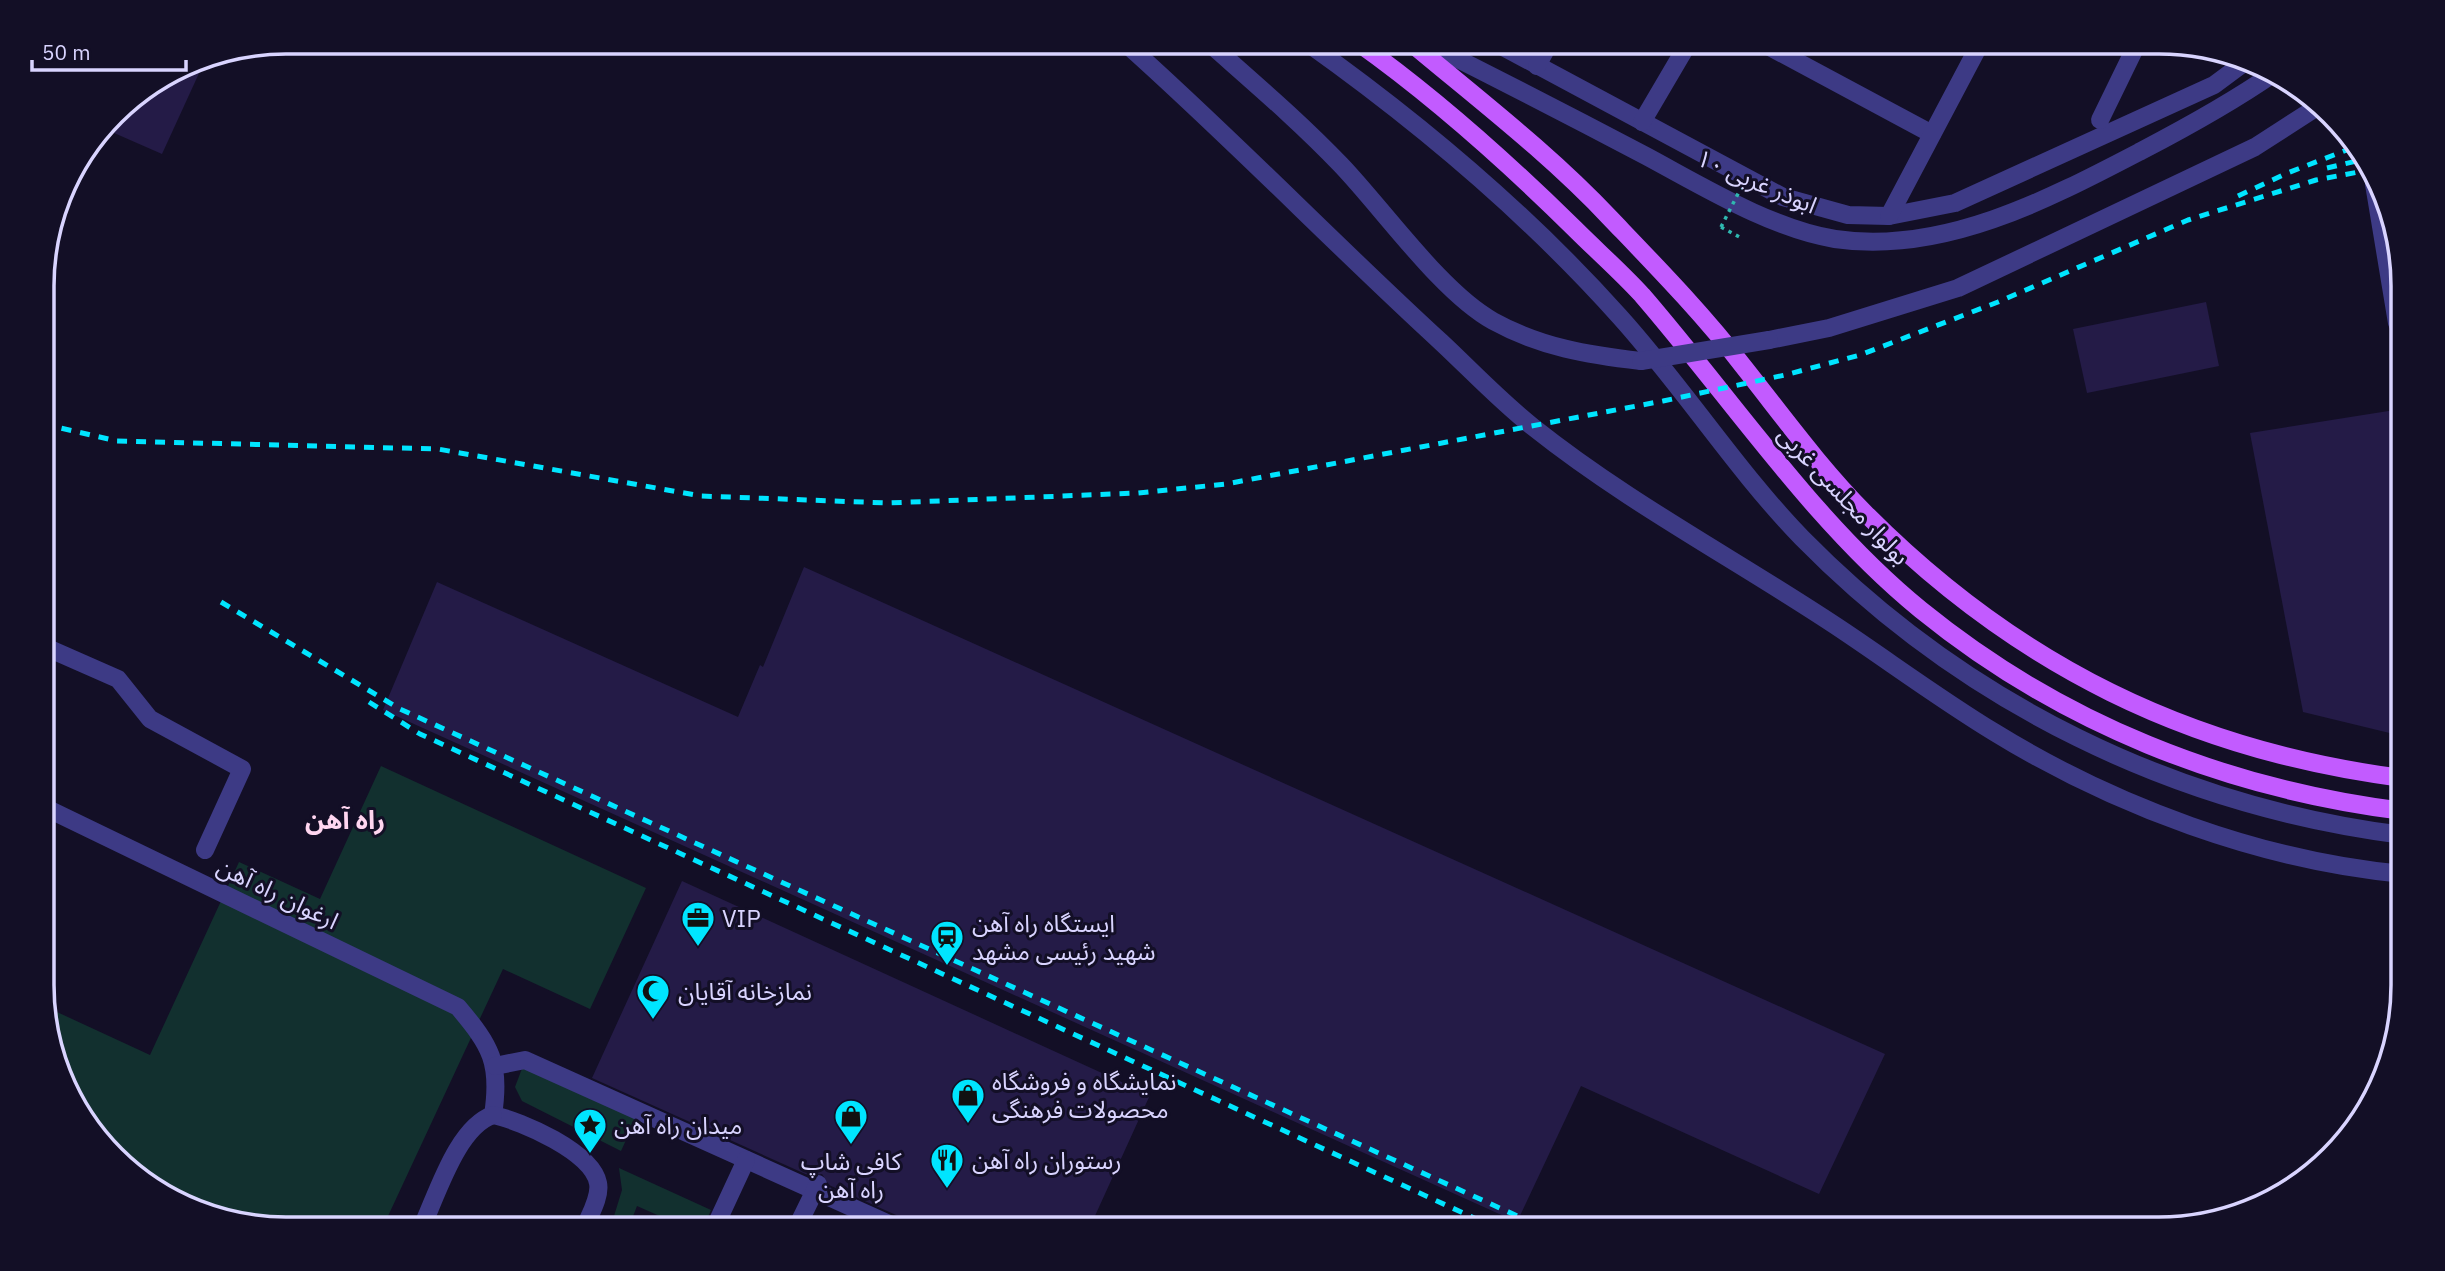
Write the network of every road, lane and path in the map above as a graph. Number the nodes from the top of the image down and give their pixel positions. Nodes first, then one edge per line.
1 (1137, 54) edge
2 (1221, 54) edge
3 (1323, 54) edge
4 (1374, 54) edge
5 (1424, 54) edge
6 (1447, 54) edge
7 (1515, 54) edge
8 (1543, 54) edge
9 (1682, 54) edge
10 (1783, 54) edge
11 (1975, 54) edge
12 (2132, 54) edge
13 (1536, 66) junction
14 (2236, 68) edge
15 (2264, 80) edge
16 (2311, 111) edge
17 (2100, 120) dead end
18 (1642, 122) junction
19 (1932, 134) junction
20 (1742, 186) dead end
21 (1889, 216) junction
22 (2379, 216) edge
23 (1743, 239) dead end
24 (2391, 287) edge
25 (54, 651) edge
26 (2391, 777) edge
27 (2391, 810) edge
28 (54, 812) edge
29 (2391, 833) edge
30 (205, 850) dead end
31 (2391, 872) edge
32 (495, 1066) junction
33 (493, 1115) junction
34 (746, 1160) junction
35 (817, 1187) junction
36 (427, 1217) edge
37 (588, 1217) edge
38 (720, 1217) edge
39 (802, 1217) edge
40 (876, 1217) edge

1 - 31 street
2 - 16 street, bridge
3 - 29 street
4 - 27 main road, بولوار مجلسی غربی
5 - 26 main road, بولوار مجلسی غربی
6 - 15 street, ابوذر غربی ۱۰
7 - 13 street
8 - 13 street
9 - 18 street
10 - 19 street
11 - 19 street
12 - 17 street
13 - 18 street
14 - 21 street
18 - 21 street
19 - 21 street
20 - 23 path, bridge
22 - 24 street
25 - 30 street
28 - 32 street, ارغوان راه آهن
32 - 33 street
32 - 34 street
33 - 36 street
33 - 37 street
34 - 35 street
34 - 38 street
35 - 39 street
35 - 40 street

